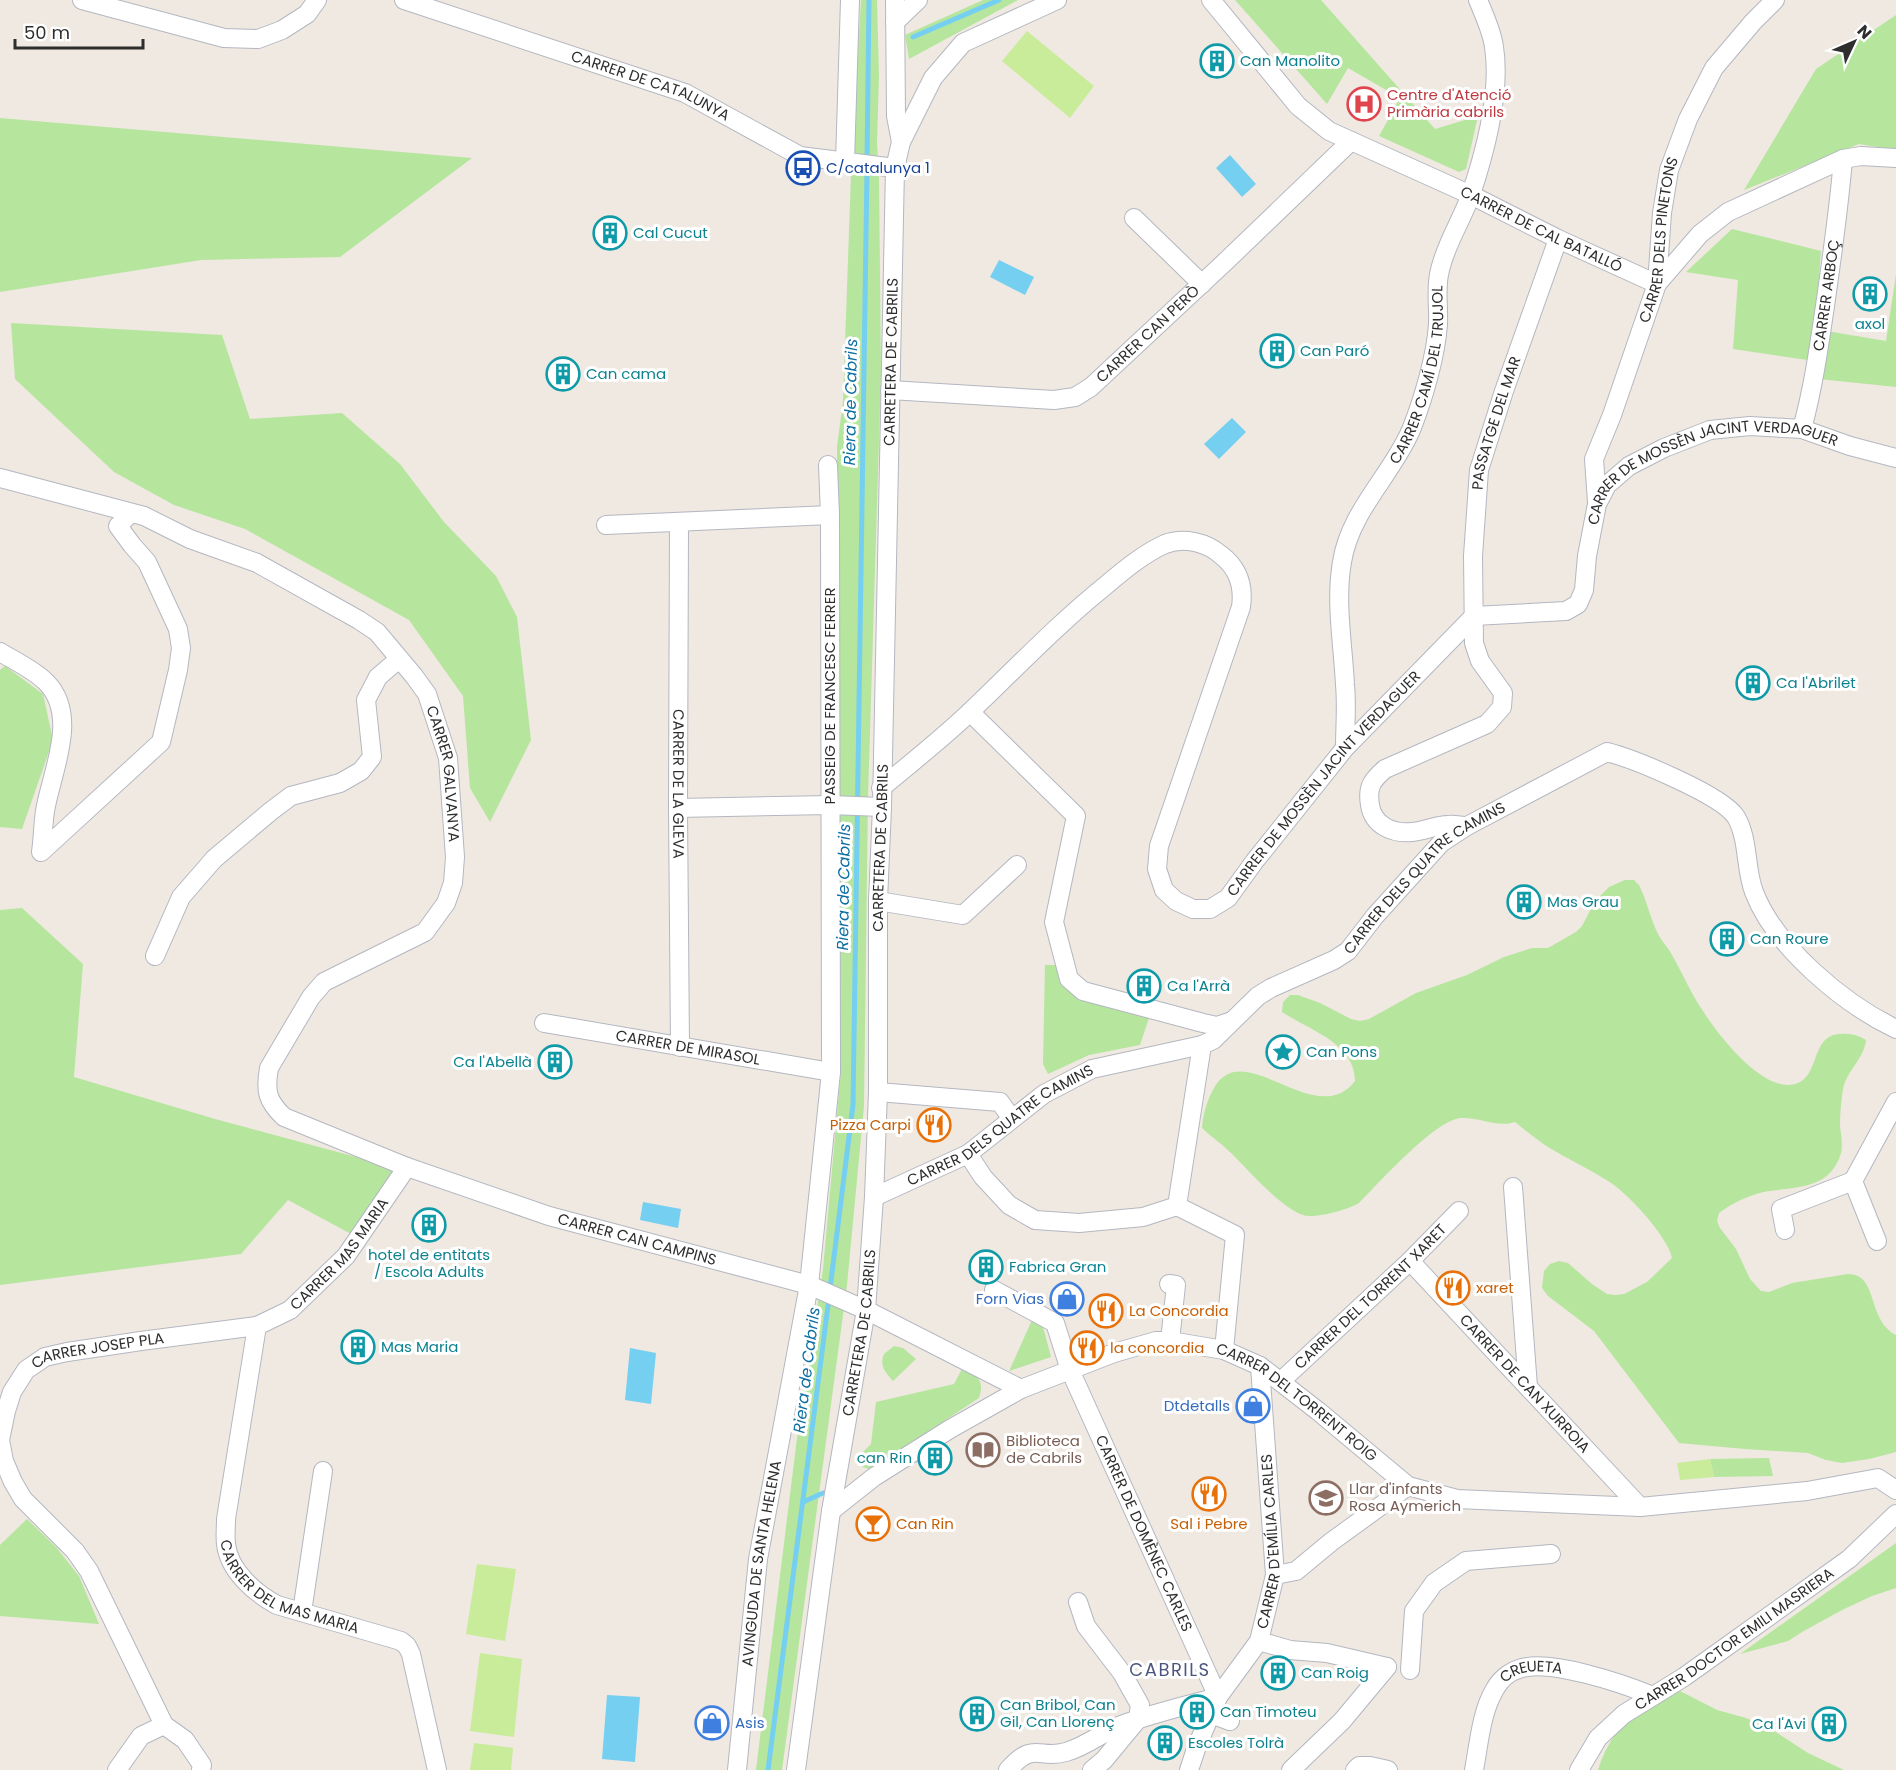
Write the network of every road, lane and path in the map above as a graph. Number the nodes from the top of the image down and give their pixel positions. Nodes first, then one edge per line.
1 (82, 0) edge
2 (317, 0) edge
3 (404, 0) edge
4 (850, 0) edge
5 (895, 0) edge
6 (918, 0) edge
7 (1057, 0) edge
8 (1211, 0) edge
9 (1478, 0) edge
10 (1775, 0) edge
11 (896, 22) junction
12 (1351, 141) junction
13 (900, 142) junction
14 (1896, 158) edge
15 (1843, 159) junction
16 (850, 162) junction
17 (888, 167) junction
18 (1471, 195) junction
19 (1134, 218) dead end
20 (1558, 239) junction
21 (1202, 284) junction
22 (1657, 284) junction
23 (890, 390) junction
24 (1802, 429) junction
25 (1896, 458) edge
26 (828, 465) dead end
27 (0, 478) edge
28 (1597, 504) junction
29 (131, 513) junction
30 (830, 515) junction
31 (679, 522) junction
32 (606, 525) dead end
33 (1474, 616) junction
34 (0, 651) edge
35 (399, 659) junction
36 (970, 712) junction
37 (1345, 748) junction
38 (881, 788) junction
39 (836, 805) junction
40 (876, 807) junction
41 (678, 808) junction
42 (1467, 826) junction
43 (1017, 865) dead end
44 (878, 901) junction
45 (154, 956) dead end
46 (1232, 1021) junction
47 (544, 1023) dead end
48 (1896, 1029) edge
49 (1202, 1045) junction
50 (680, 1047) junction
51 (831, 1072) junction
52 (878, 1092) junction
53 (1896, 1102) edge
54 (1012, 1119) junction
55 (968, 1154) junction
56 (407, 1167) junction
57 (1853, 1181) junction
58 (1512, 1187) dead end
59 (874, 1197) junction
60 (1177, 1206) junction
61 (1459, 1210) dead end
62 (1785, 1230) dead end
63 (1877, 1241) dead end
64 (1410, 1261) junction
65 (1169, 1284) dead end
66 (815, 1288) junction
67 (994, 1290) dead end
68 (859, 1307) junction
69 (257, 1326) junction
70 (1170, 1341) junction
71 (1224, 1350) junction
72 (1260, 1366) junction
73 (1070, 1370) junction
74 (1281, 1381) junction
75 (1528, 1387) junction
76 (1012, 1390) junction
77 (323, 1471) dead end
78 (1408, 1486) junction
79 (1896, 1490) edge
80 (1640, 1507) junction
81 (831, 1511) junction
82 (1896, 1514) edge
83 (1551, 1554) dead end
84 (1275, 1575) junction
85 (1078, 1602) dead end
86 (302, 1612) junction
87 (1259, 1641) junction
88 (1410, 1670) dead end
89 (1653, 1696) junction
90 (1218, 1697) junction
91 (1210, 1714) junction
92 (1138, 1719) junction
93 (1230, 1721) dead end
94 (164, 1725) junction
95 (117, 1770) edge
96 (201, 1770) edge
97 (437, 1770) edge
98 (737, 1770) edge
99 (795, 1770) edge
100 (1008, 1770) edge
101 (1092, 1770) edge
102 (1189, 1770) edge
103 (1292, 1770) edge
104 (1355, 1770) edge
105 (1388, 1770) edge
106 (1474, 1770) edge
107 (1579, 1770) edge

1 - 2 street
3 - 16 street, CARRER DE CATALUNYA
4 - 16 street
5 - 11 street
6 - 11 street
7 - 13 street, CARRETERA DE CABRILS
8 - 12 street, CARRER DE CAL BATALLÓ
9 - 18 street, CARRER CAMÍ DEL TRUJOL
10 - 22 street, CARRER DELS PINETONS
11 - 13 street
12 - 18 street, CARRER DE CAL BATALLÓ
12 - 21 street, CARRER CAN PERÒ
13 - 17 street, CARRETERA DE CABRILS
14 - 15 street
15 - 22 street
15 - 24 street, CARRER ARBOÇ
16 - 17 street, CARRER DE CATALUNYA
17 - 23 street, CARRETERA DE CABRILS
18 - 20 street, CARRER DE CAL BATALLÓ
18 - 37 street, CARRER CAMÍ DEL TRUJOL
19 - 21 street
20 - 22 street, CARRER DE CAL BATALLÓ
20 - 33 street, PASSATGE DEL MAR
21 - 23 street, CARRER CAN PERÒ
22 - 28 street, CARRER DELS PINETONS
23 - 38 street, CARRETERA DE CABRILS
24 - 25 street, CARRER DE MOSSÈN JACINT VERDAGUER
24 - 28 street, CARRER DE MOSSÈN JACINT VERDAGUER
26 - 30 street, PASSEIG DE FRANCESC FERRER
27 - 29 street, CARRER GALVANYA
28 - 33 street, CARRER DE MOSSÈN JACINT VERDAGUER
29 - 34 street
29 - 35 street, CARRER GALVANYA
30 - 31 street
30 - 39 street, PASSEIG DE FRANCESC FERRER
31 - 32 street
31 - 41 street, CARRER DE LA GLEVA
33 - 37 street, CARRER DE MOSSÈN JACINT VERDAGUER
33 - 42 street, PASSATGE DEL MAR
35 - 45 street
35 - 56 street, CARRER GALVANYA
36 - 37 street, CARRER DE MOSSÈN JACINT VERDAGUER
36 - 38 street, CARRER DE MOSSÈN JACINT VERDAGUER
36 - 46 street
38 - 40 street, CARRETERA DE CABRILS
39 - 40 street
39 - 41 street
39 - 51 street, PASSEIG DE FRANCESC FERRER
40 - 44 street, CARRETERA DE CABRILS
41 - 50 street, CARRER DE LA GLEVA
42 - 46 street, CARRER DELS QUATRE CAMINS
42 - 48 street, CARRER DELS QUATRE CAMINS
43 - 44 street
44 - 52 street, CARRETERA DE CABRILS
46 - 49 street, CARRER DELS QUATRE CAMINS
47 - 50 street, CARRER DE MIRASOL
49 - 54 street, CARRER DELS QUATRE CAMINS
49 - 60 street
50 - 51 street, CARRER DE MIRASOL
51 - 66 street, PASSEIG DE FRANCESC FERRER
52 - 54 street
52 - 59 street, CARRETERA DE CABRILS
53 - 57 street
54 - 55 street, CARRER DELS QUATRE CAMINS
55 - 59 street, CARRER DELS QUATRE CAMINS
55 - 60 street
56 - 66 street, CARRER CAN CAMPINS
56 - 69 street, CARRER MAS MARIA
57 - 62 street
57 - 63 street
58 - 75 street
59 - 68 street, CARRETERA DE CABRILS
60 - 71 street
61 - 64 street, CARRER DEL TORRENT XARET
64 - 74 street, CARRER DEL TORRENT XARET
64 - 75 street, CARRER DE CAN XURROIA
65 - 70 street
66 - 68 street, CARRER CAN CAMPINS
66 - 98 street, AVINGUDA DE SANTA HELENA
67 - 73 street, CARRER DE DOMÈNEC CARLES
68 - 76 street, CARRER CAN CAMPINS
68 - 81 street, CARRETERA DE CABRILS
69 - 86 street, CARRER DEL MAS MARIA
69 - 94 street, CARRER JOSEP PLA
70 - 71 street, CARRER DEL TORRENT ROIG
70 - 73 street, CARRER DEL TORRENT ROIG
71 - 72 street, CARRER DEL TORRENT ROIG
72 - 74 street, CARRER DEL TORRENT ROIG
72 - 84 street, CARRER D'EMÍLIA CARLES
73 - 76 street, CARRER DEL TORRENT ROIG
73 - 90 street, CARRER DE DOMÈNEC CARLES
74 - 78 street, CARRER DEL TORRENT ROIG
75 - 80 street, CARRER DE CAN XURROIA
76 - 81 street, CARRER DEL TORRENT ROIG
77 - 86 street
78 - 80 street, CARRER DEL TORRENT ROIG
78 - 84 street
79 - 80 street, CARRER DEL TORRENT ROIG
81 - 99 street, CARRETERA DE CABRILS
82 - 89 street, CARRER DOCTOR EMILI MASRIERA
83 - 88 street
84 - 87 street, CARRER D'EMÍLIA CARLES
85 - 92 street
86 - 97 street, CARRER DEL MAS MARIA
87 - 90 street, CARRER D'EMÍLIA CARLES
87 - 103 street
89 - 106 street, CREUETA
89 - 107 street, CARRER DOCTOR EMILI MASRIERA
90 - 91 street, CARRER D'EMÍLIA CARLES
90 - 92 street
91 - 93 street
91 - 102 street, CARRER D'EMÍLIA CARLES
92 - 100 street
92 - 101 street
94 - 95 street
94 - 96 street
104 - 105 street

